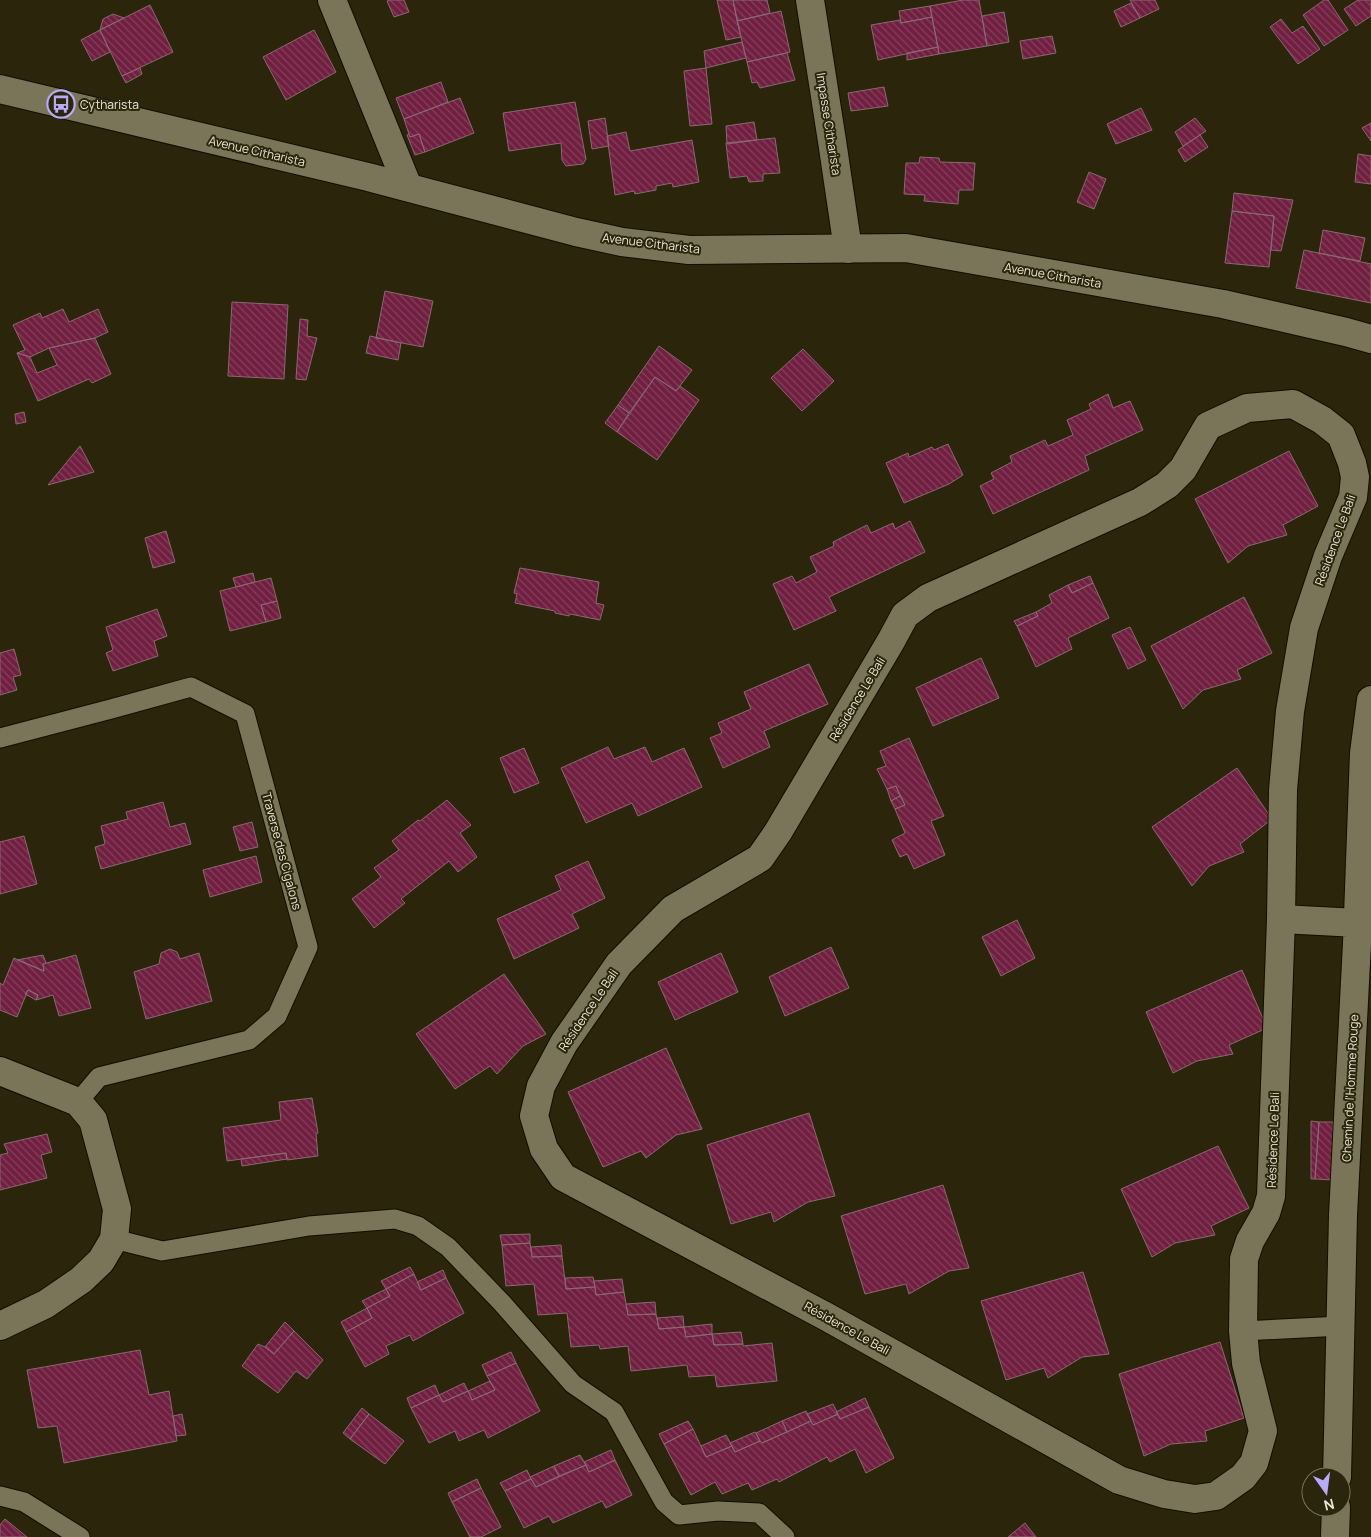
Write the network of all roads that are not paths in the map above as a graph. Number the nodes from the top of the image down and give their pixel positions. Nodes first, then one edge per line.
1 (332, 0) edge
2 (810, 0) edge
3 (0, 89) edge
4 (408, 187) junction
5 (848, 249) junction
6 (1371, 339) edge
7 (1371, 700) edge
8 (0, 738) edge
9 (1282, 919) junction
10 (1362, 939) edge
11 (0, 1070) edge
12 (1360, 1093) edge
13 (78, 1102) junction
14 (114, 1239) junction
15 (0, 1326) edge
16 (1341, 1326) junction
17 (1243, 1331) junction
18 (1337, 1467) edge
19 (0, 1496) edge
20 (1336, 1517) edge
21 (80, 1537) edge
22 (785, 1537) edge
23 (1335, 1537) edge

1 - 4 street
2 - 5 street, Impasse Citharista
3 - 4 street, Avenue Citharista
4 - 5 street, Avenue Citharista
5 - 6 street, Avenue Citharista
7 - 10 street, Chemin de l'Homme Rouge
8 - 13 lane, Traverse des Cigalons
9 - 10 street
9 - 17 street, Résidence Le Bali
9 - 17 street, Résidence Le Bali
10 - 12 street, Chemin de l'Homme Rouge
11 - 13 street
12 - 16 street, Chemin de l'Homme Rouge
13 - 14 street
14 - 15 street
14 - 22 lane
16 - 17 lane
16 - 18 street, Chemin de l'Homme Rouge
19 - 21 lane
20 - 23 street

